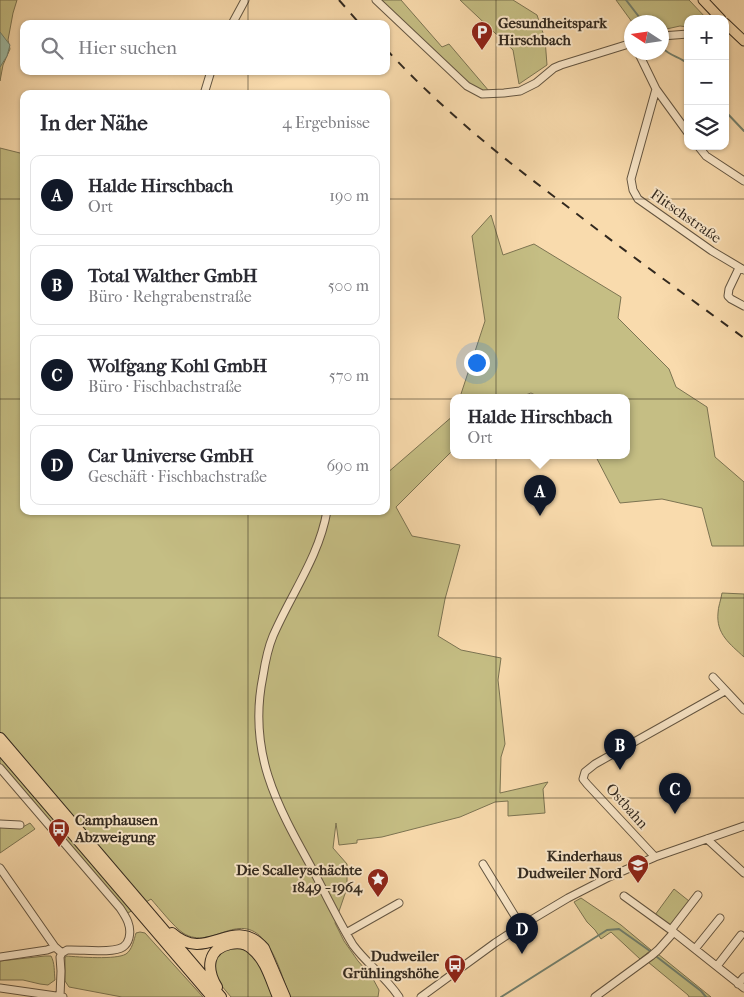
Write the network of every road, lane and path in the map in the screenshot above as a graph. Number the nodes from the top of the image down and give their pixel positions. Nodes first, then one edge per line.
1 (245, 0) edge
2 (378, 2) edge
3 (705, 3) edge
4 (717, 15) edge
5 (234, 20) edge
6 (729, 30) edge
7 (684, 34) edge
8 (669, 35) edge
9 (744, 41) edge
10 (624, 45) edge
11 (642, 60) edge
12 (210, 75) edge
13 (656, 89) junction
14 (205, 90) edge
15 (684, 128) edge
16 (701, 150) edge
17 (744, 181) edge
18 (742, 269) edge
19 (744, 306) edge
20 (326, 515) edge
21 (713, 677) dead end
22 (725, 691) junction
23 (744, 710) edge
24 (0, 738) edge
25 (0, 749) edge
26 (0, 768) edge
27 (0, 824) edge
28 (20, 825) dead end
29 (744, 826) edge
30 (707, 839) junction
31 (655, 857) junction
32 (483, 864) dead end
33 (0, 868) edge
34 (744, 873) edge
35 (698, 895) dead end
36 (624, 896) dead end
37 (399, 903) dead end
38 (151, 914) junction
39 (720, 918) dead end
40 (521, 926) junction
41 (672, 931) junction
42 (346, 933) junction
43 (741, 934) dead end
44 (56, 947) junction
45 (695, 949) junction
46 (62, 953) junction
47 (0, 957) edge
48 (717, 966) junction
49 (744, 977) edge
50 (741, 986) edge
51 (0, 988) edge
52 (211, 996) edge
53 (61, 997) edge
54 (222, 997) edge
55 (278, 997) edge
56 (285, 997) edge
57 (399, 997) edge
58 (421, 997) edge
59 (595, 997) edge

1 - 5 street
2 - 10 street
3 - 4 main road
6 - 9 main road
7 - 8 street
11 - 13 street
12 - 14 street
13 - 15 street
13 - 18 street, Flitschstraße
16 - 17 street
18 - 19 street, Flitschstraße
20 - 42 street
21 - 22 street
22 - 23 street
22 - 31 street, Ostbahn
24 - 38 highway
25 - 52 highway
26 - 46 street
27 - 28 street
29 - 30 street
30 - 31 street
30 - 34 street
31 - 40 street
32 - 40 street
33 - 44 street
35 - 41 street
36 - 41 street
37 - 42 street
38 - 54 highway
38 - 56 highway
39 - 45 street
40 - 58 street
41 - 45 street
41 - 59 street
42 - 57 street
43 - 48 street
44 - 46 street
44 - 47 street
45 - 48 street
46 - 53 street
48 - 50 street
49 - 50 street
51 - 53 street
54 - 55 highway

